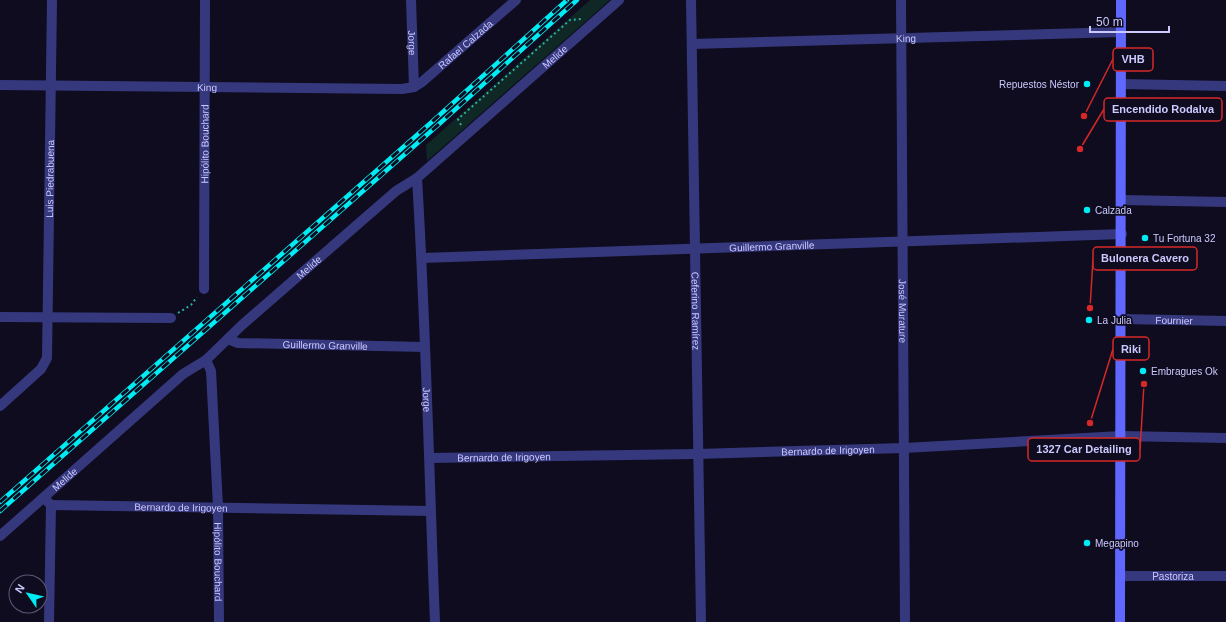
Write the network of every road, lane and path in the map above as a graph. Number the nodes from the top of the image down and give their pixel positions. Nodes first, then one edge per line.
1 (52, 0) edge
2 (205, 0) edge
3 (410, 0) edge
4 (516, 0) edge
5 (619, 0) edge
6 (691, 0) edge
7 (901, 0) edge
8 (1121, 0) edge
9 (586, 15) dead end
10 (1121, 32) junction
11 (901, 37) junction
12 (692, 44) junction
13 (1121, 84) junction
14 (0, 86) edge
15 (52, 86) junction
16 (1226, 86) edge
17 (205, 87) junction
18 (414, 87) junction
19 (456, 130) dead end
20 (418, 178) junction
21 (1122, 200) junction
22 (1226, 202) edge
23 (1122, 234) junction
24 (902, 241) junction
25 (694, 248) junction
26 (422, 258) junction
27 (204, 289) joint
28 (0, 317) edge
29 (49, 318) junction
30 (171, 318) joint
31 (1122, 319) junction
32 (1226, 321) edge
33 (228, 339) junction
34 (424, 347) junction
35 (206, 360) junction
36 (0, 406) edge
37 (1121, 436) junction
38 (1226, 438) edge
39 (904, 448) junction
40 (697, 454) junction
41 (430, 458) junction
42 (43, 497) junction
43 (51, 506) junction
44 (218, 507) junction
45 (430, 511) junction
46 (0, 536) edge
47 (1120, 576) junction
48 (1226, 576) edge
49 (49, 622) edge
50 (219, 622) edge
51 (435, 622) edge
52 (701, 622) edge
53 (905, 622) edge
54 (1120, 622) edge

1 - 15 street, Luis Piedrabuena
2 - 17 street, Hipólito Bouchard
3 - 18 street, Jorge
4 - 18 street, Rafael Calzada
5 - 20 street, Melide
6 - 12 street, Ceferino Ramírez
7 - 11 street, José Murature
8 - 10 main road
9 - 19 path
10 - 11 street, King
10 - 13 main road
11 - 12 street, King
11 - 24 street, José Murature
12 - 25 street, Ceferino Ramírez
13 - 16 street
13 - 21 main road
14 - 15 street, King
15 - 17 street, King
15 - 29 street, Luis Piedrabuena
17 - 18 street, King
17 - 27 street, Hipólito Bouchard
20 - 26 street, Jorge
20 - 33 street, Melide
21 - 22 street
21 - 23 main road
23 - 24 street, Guillermo Granville
23 - 31 main road
24 - 25 street, Guillermo Granville
24 - 39 street, José Murature
25 - 26 street, Guillermo Granville
25 - 40 street, Ceferino Ramírez
26 - 34 street, Jorge
27 - 30 path
28 - 29 street
29 - 30 street
29 - 36 street, Luis Piedrabuena
31 - 32 street, Fournier
31 - 37 main road
33 - 34 street, Guillermo Granville
33 - 35 street, Melide
34 - 41 street, Jorge
35 - 42 street, Melide
35 - 44 street, Hipólito Bouchard
37 - 38 street, Bernardo de Irigoyen
37 - 39 street, Bernardo de Irigoyen
37 - 47 main road
39 - 40 street, Bernardo de Irigoyen
39 - 53 street, José Murature
40 - 41 street, Bernardo de Irigoyen
40 - 52 street, Ceferino Ramírez
41 - 45 street, Jorge
42 - 43 street
42 - 46 street, Melide
43 - 44 street, Bernardo de Irigoyen
43 - 49 street
44 - 45 street, Bernardo de Irigoyen
44 - 50 street, Hipólito Bouchard
45 - 51 street, Jorge
47 - 48 street, Pastoriza
47 - 54 main road

